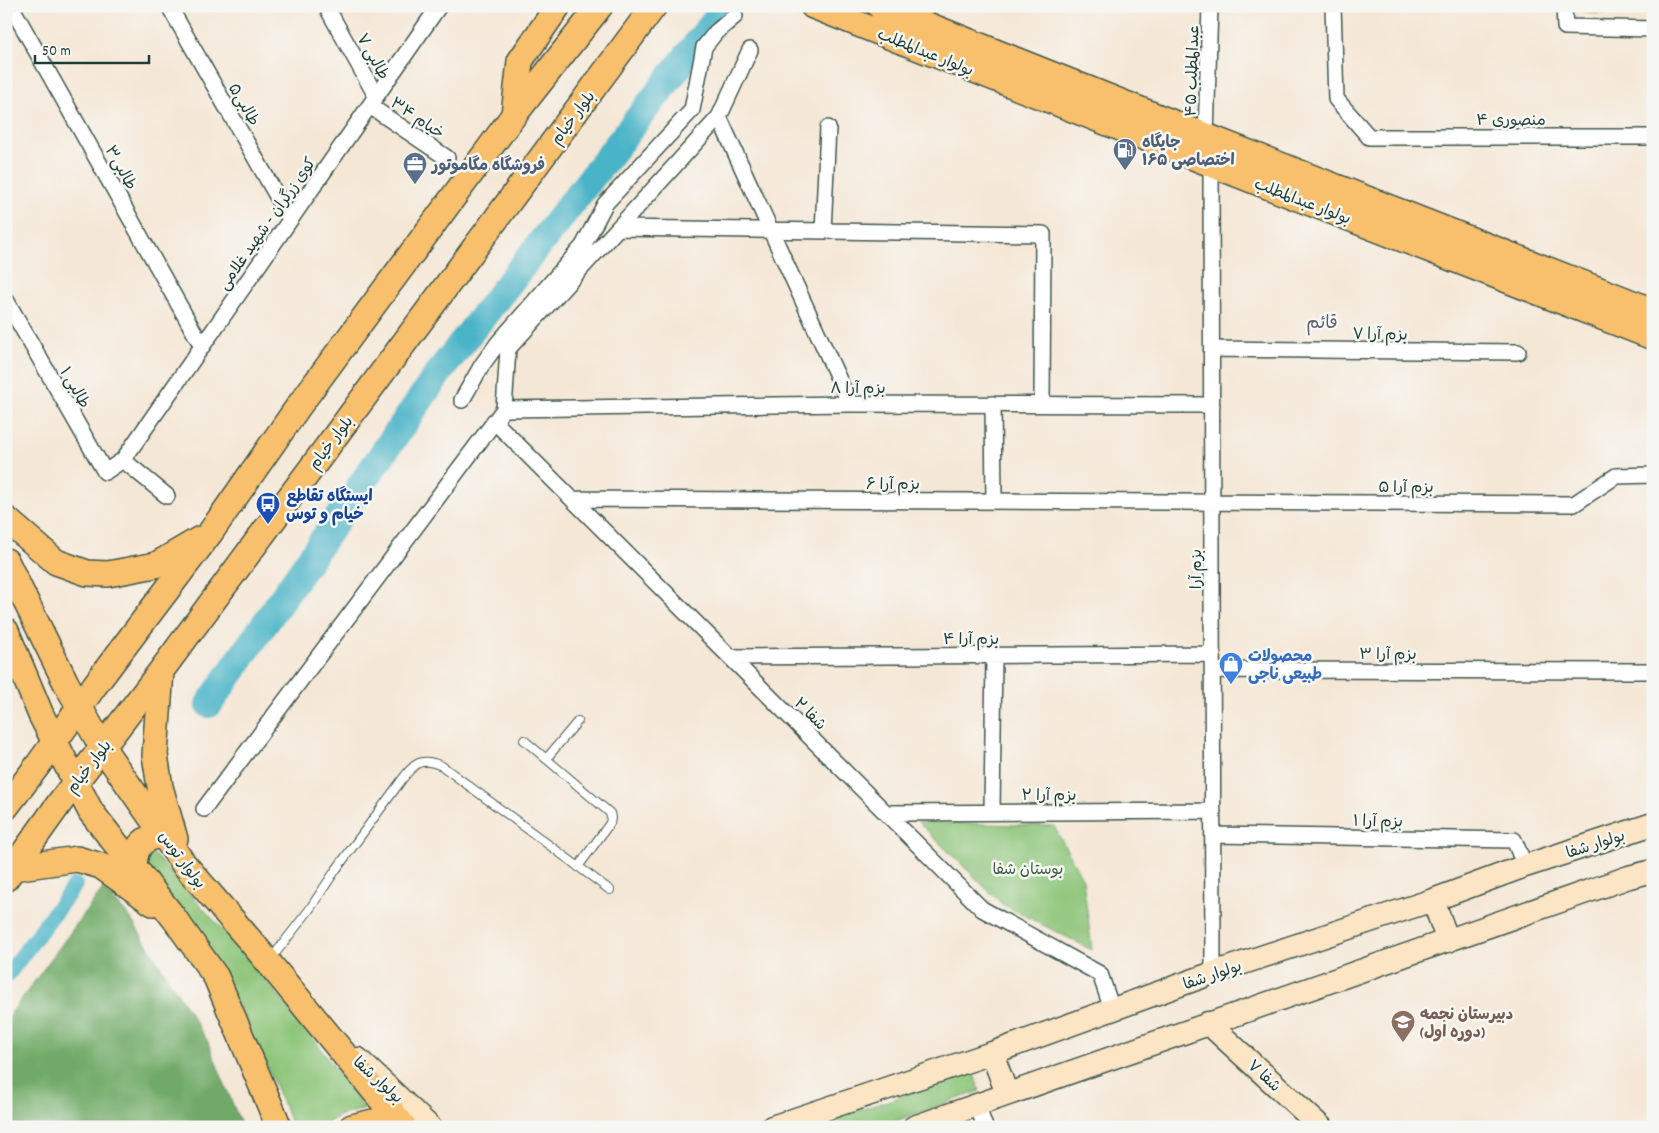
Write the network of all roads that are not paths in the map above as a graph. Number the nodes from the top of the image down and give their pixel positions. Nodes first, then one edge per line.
1 (11, 6) edge
2 (169, 6) edge
3 (326, 6) edge
4 (439, 6) edge
5 (558, 6) edge
6 (600, 6) edge
7 (654, 6) edge
8 (814, 6) edge
9 (880, 6) edge
10 (1210, 6) edge
11 (1334, 6) edge
12 (1564, 6) edge
13 (735, 16) dead end
14 (1653, 29) edge
15 (750, 50) dead end
16 (373, 101) junction
17 (514, 115) junction
18 (719, 117) junction
19 (828, 128) dead end
20 (1206, 136) junction
21 (1653, 137) edge
22 (448, 158) dead end
23 (1211, 164) junction
24 (290, 220) junction
25 (618, 228) junction
26 (770, 230) junction
27 (823, 231) junction
28 (6, 300) edge
29 (1653, 311) edge
30 (1653, 337) edge
31 (202, 346) junction
32 (1212, 349) junction
33 (1518, 352) dead end
34 (462, 400) dead end
35 (850, 404) junction
36 (993, 404) junction
37 (1042, 404) junction
38 (1212, 404) junction
39 (499, 415) junction
40 (123, 460) junction
41 (1653, 475) edge
42 (167, 496) dead end
43 (573, 499) junction
44 (994, 501) junction
45 (1212, 502) junction
46 (6, 519) edge
47 (210, 532) junction
48 (6, 561) edge
49 (6, 631) edge
50 (1213, 654) junction
51 (994, 655) junction
52 (730, 657) junction
53 (1213, 670) junction
54 (161, 671) junction
55 (1653, 671) edge
56 (79, 707) junction
57 (578, 721) dead end
58 (524, 740) dead end
59 (54, 741) junction
60 (102, 747) junction
61 (546, 759) junction
62 (75, 783) junction
63 (6, 807) edge
64 (204, 809) dead end
65 (1213, 811) junction
66 (992, 812) junction
67 (886, 813) junction
68 (1653, 824) edge
69 (165, 835) junction
70 (1213, 836) junction
71 (183, 863) junction
72 (1525, 866) junction
73 (134, 867) junction
74 (578, 867) junction
75 (1653, 871) edge
76 (10, 873) edge
77 (610, 890) dead end
78 (1433, 900) junction
79 (174, 918) junction
80 (1448, 941) junction
81 (268, 962) junction
82 (1213, 973) junction
83 (1112, 1009) junction
84 (1208, 1023) junction
85 (326, 1033) junction
86 (992, 1053) junction
87 (1007, 1094) junction
88 (981, 1121) edge
89 (279, 1127) edge
90 (352, 1127) edge
91 (399, 1127) edge
92 (404, 1127) edge
93 (430, 1127) edge
94 (772, 1127) edge
95 (914, 1127) edge
96 (1321, 1127) edge

1 - 31 street, طالبی۳
2 - 24 street, طالبی۵
3 - 16 street, طالبی ۷
4 - 16 street, کوی زرگران - شهید غلامی
5 - 17 main road
6 - 17 main road
7 - 54 main road, بلوار خیام
8 - 23 main road, بولوار عبدالمطلب
9 - 20 main road, بولوار عبدالمطلب
10 - 20 street, عبدالمطلب ۴۵
11 - 21 street, منصوری ۴
12 - 14 street
13 - 34 street
15 - 18 street
16 - 22 street, خیام ۳۴
16 - 24 street, کوی زرگران - شهید غلامی
17 - 47 main road
18 - 25 street
18 - 26 street
19 - 27 street
20 - 23 street, عبدالمطلب ۴۵
20 - 29 main road, بولوار عبدالمطلب
23 - 30 main road, بولوار عبدالمطلب
23 - 32 street, بزم آرا
24 - 31 street, کوی زرگران - شهید غلامی
25 - 26 street
25 - 39 street
26 - 27 street
26 - 35 street
27 - 37 street
28 - 40 street, طالبی ۱
31 - 40 street, کوی زرگران - شهید غلامی
32 - 33 street, بزم آرا ۷
32 - 38 street, بزم آرا
35 - 36 street, بزم آرا ۸
35 - 39 street, بزم آرا ۸
36 - 37 street, بزم آرا ۸
36 - 44 street
37 - 38 street, بزم آرا ۸
38 - 45 street, بزم آرا
39 - 43 street, شفا ۲
39 - 64 street
40 - 42 street
41 - 45 street, بزم آرا ۵
43 - 44 street, بزم آرا ۶
43 - 52 street, شفا ۲
44 - 45 street, بزم آرا ۶
45 - 50 street, بزم آرا
46 - 47 main road
47 - 56 main road
48 - 56 main road, بولوار توس
49 - 59 main road
50 - 51 street, بزم آرا ۴
50 - 53 street, بزم آرا
51 - 52 street, بزم آرا ۴
51 - 66 street
52 - 67 street, شفا ۲
53 - 55 street, بزم آرا ۳
53 - 65 street, بزم آرا
54 - 60 main road, بلوار خیام
54 - 71 main road
56 - 59 main road
56 - 60 main road, بولوار توس
57 - 61 lane
58 - 61 lane
59 - 62 main road
59 - 63 main road
60 - 62 main road, بلوار خیام
60 - 69 main road, بولوار توس
61 - 74 lane
62 - 73 main road
62 - 76 main road, بلوار خیام
65 - 66 street, بزم آرا ۲
65 - 70 street, بزم آرا
66 - 67 street, بزم آرا ۲
67 - 83 street, شفا ۲
68 - 72 street, بولوار شفا
69 - 71 main road, بولوار توس
69 - 73 main road
70 - 72 street, بزم آرا ۱
70 - 82 street, بزم آرا
71 - 81 main road, بولوار توس
72 - 78 street, بولوار شفا
73 - 79 main road
74 - 77 lane
74 - 81 lane
75 - 80 street
76 - 79 main road
78 - 80 street
78 - 82 street, بولوار شفا
79 - 89 main road
80 - 84 street
81 - 85 main road, بولوار توس
82 - 83 street, بولوار شفا
83 - 86 street, بولوار شفا
84 - 87 street
84 - 96 street, شفا ۷
85 - 92 main road, بولوار توس
85 - 93 street, بولوار شفا
86 - 87 street
86 - 94 street, بولوار شفا
87 - 88 street
88 - 95 street
90 - 91 main road

